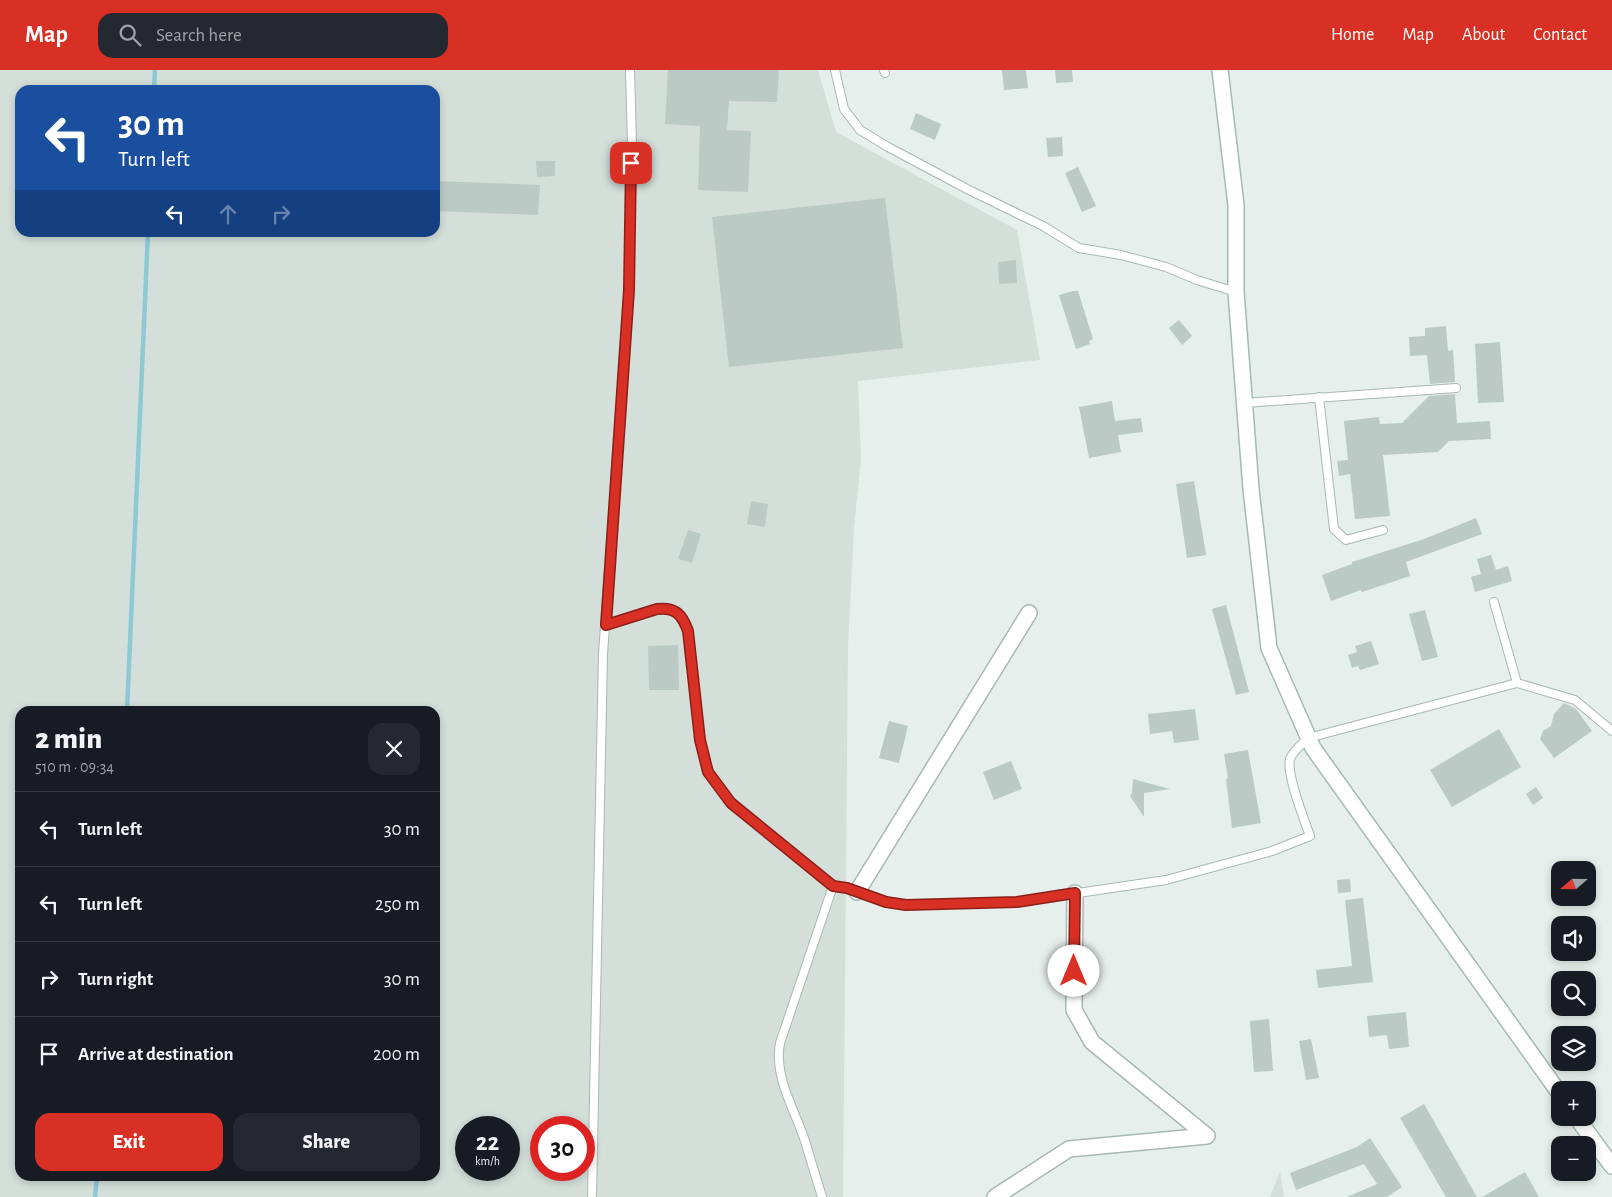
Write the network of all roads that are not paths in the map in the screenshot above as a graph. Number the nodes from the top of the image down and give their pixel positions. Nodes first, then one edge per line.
1 (630, 70) edge
2 (834, 70) edge
3 (1220, 70) edge
4 (1236, 292) junction
5 (1456, 388) dead end
6 (1319, 397) junction
7 (1245, 402) junction
8 (1383, 530) dead end
9 (1494, 602) dead end
10 (1029, 613) dead end
11 (606, 625) junction
12 (1517, 683) junction
13 (1612, 732) edge
14 (1308, 738) junction
15 (833, 886) junction
16 (857, 892) junction
17 (1075, 893) junction
18 (1551, 1081) edge
19 (1583, 1126) edge
20 (1612, 1166) edge
21 (592, 1197) edge
22 (822, 1197) edge
23 (995, 1197) edge

1 - 11 lane
2 - 4 lane
3 - 4 street
4 - 7 street
5 - 6 lane
6 - 7 lane
6 - 8 lane
7 - 14 street
9 - 12 lane
10 - 16 street
11 - 15 lane
11 - 21 lane
12 - 13 lane
12 - 14 lane
14 - 17 lane
14 - 18 street
15 - 16 lane
15 - 22 lane
16 - 17 lane
17 - 23 street
19 - 20 street

